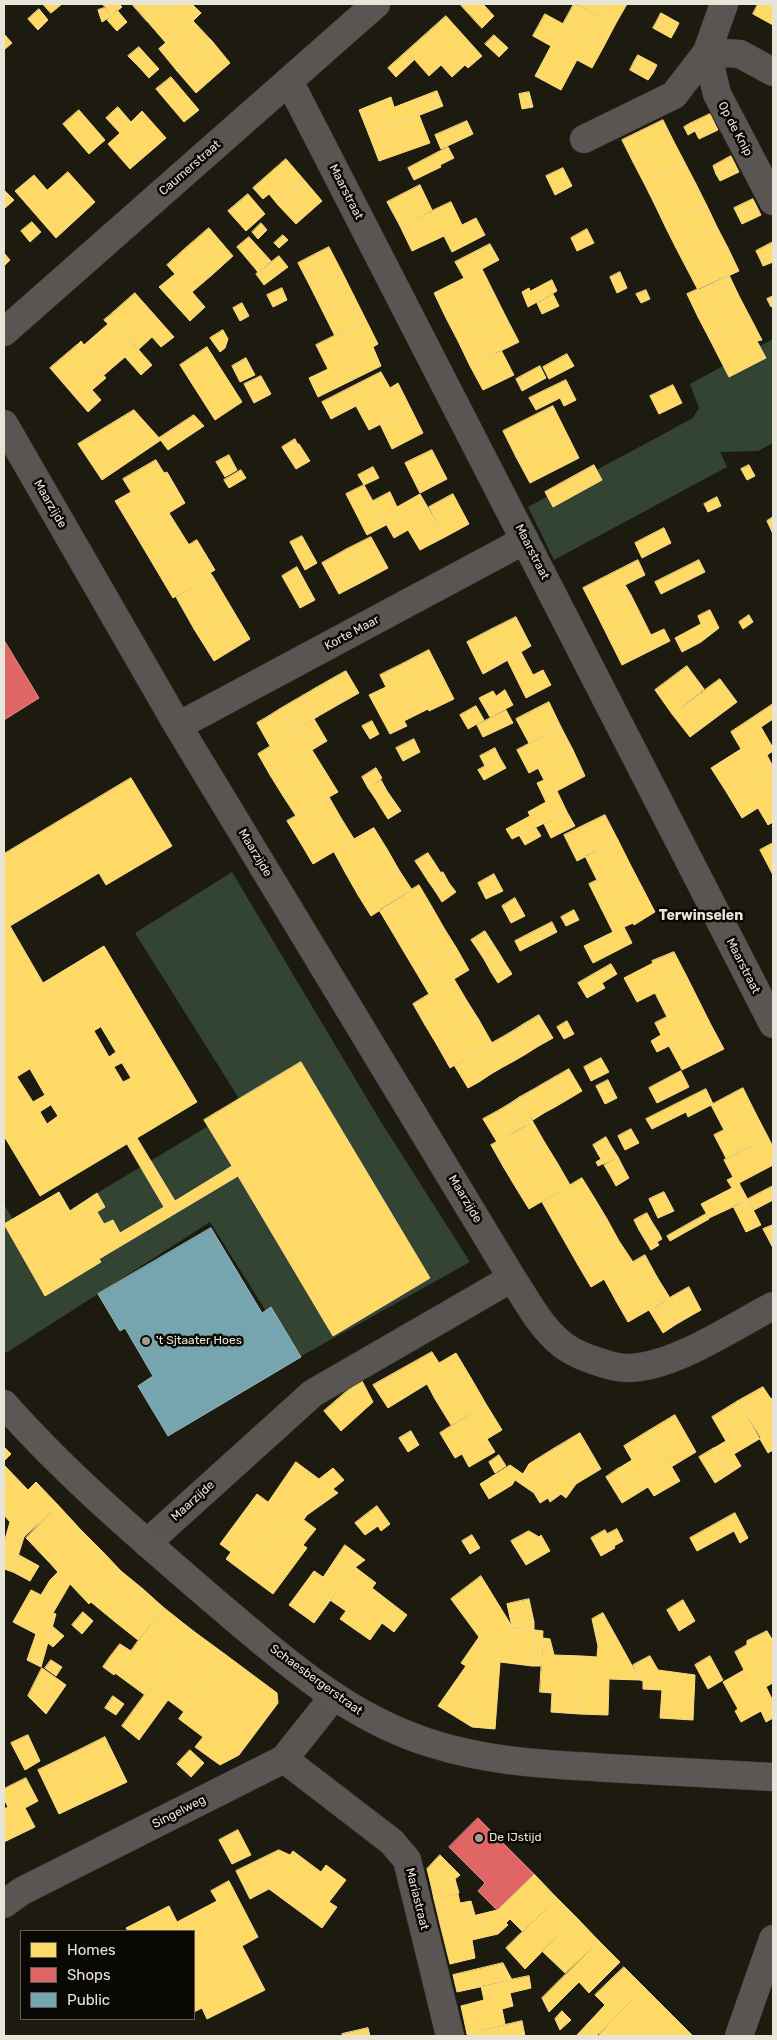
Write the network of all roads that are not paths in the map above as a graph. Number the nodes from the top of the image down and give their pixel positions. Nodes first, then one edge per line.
1 (376, 4) edge
2 (724, 4) edge
3 (707, 52) junction
4 (773, 72) edge
5 (289, 80) junction
6 (584, 139) dead end
7 (773, 201) edge
8 (4, 332) edge
9 (4, 424) edge
10 (525, 540) junction
11 (178, 726) junction
12 (773, 1024) edge
13 (512, 1278) junction
14 (773, 1306) edge
15 (4, 1404) edge
16 (147, 1543) junction
17 (334, 1696) junction
18 (284, 1759) junction
19 (773, 1777) edge
20 (4, 1904) edge
21 (773, 1938) edge
22 (450, 2036) edge
23 (740, 2036) edge

1 - 5 street, Caumerstraat
2 - 3 street
3 - 4 street
3 - 6 street
3 - 7 street, Op de Knip
5 - 8 street, Caumerstraat
5 - 10 street, Maarstraat
9 - 11 street, Maarzijde
10 - 11 street, Korte Maar
10 - 12 street, Maarstraat
11 - 13 street, Maarzijde
13 - 14 street, Maarzijde
13 - 16 street, Maarzijde
15 - 16 street, Schaesbergerstraat
16 - 17 street, Schaesbergerstraat
17 - 18 street, Singelweg
17 - 19 street, Schaesbergerstraat
18 - 20 street, Singelweg
18 - 22 street, Mariastraat
21 - 23 street

